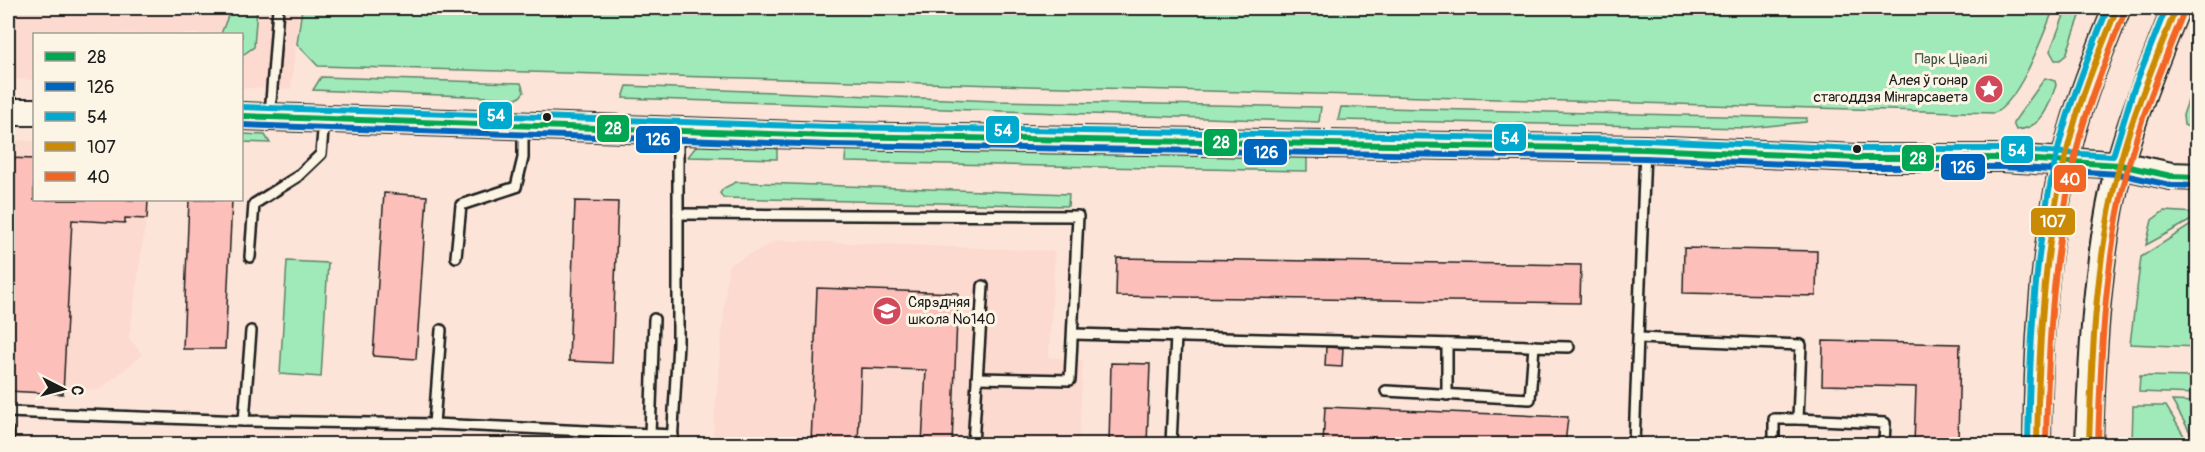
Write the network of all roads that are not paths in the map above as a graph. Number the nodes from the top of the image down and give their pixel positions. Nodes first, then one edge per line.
1 (278, 8) edge
2 (2117, 8) edge
3 (2175, 8) edge
4 (8, 112) edge
5 (33, 112) edge
6 (243, 116) edge
7 (270, 117) junction
8 (324, 119) junction
9 (523, 127) junction
10 (678, 131) junction
11 (1645, 149) junction
12 (2065, 161) junction
13 (2120, 165) junction
14 (2198, 177) edge
15 (678, 214) junction
16 (250, 257) dead end
17 (456, 257) dead end
18 (983, 286) dead end
19 (654, 319) dead end
20 (441, 330) dead end
21 (251, 331) dead end
22 (1073, 334) junction
23 (1176, 336) junction
24 (1639, 338) junction
25 (1447, 344) junction
26 (1534, 346) junction
27 (1569, 347) dead end
28 (977, 378) junction
29 (1386, 391) dead end
30 (1447, 394) junction
31 (8, 412) edge
32 (1798, 419) junction
33 (244, 421) junction
34 (434, 424) junction
35 (8, 431) edge
36 (650, 435) junction
37 (673, 440) edge
38 (8, 444) edge
39 (973, 444) edge
40 (1171, 444) edge
41 (1634, 444) edge
42 (1774, 444) edge
43 (1884, 444) edge
44 (2037, 444) edge
45 (2089, 444) edge

1 - 7 lane
2 - 12 main road
3 - 13 main road
4 - 5 main road
6 - 7 main road
7 - 8 main road
8 - 9 main road
8 - 16 lane
9 - 10 main road
9 - 17 lane
10 - 11 main road
10 - 15 lane
11 - 12 main road
11 - 24 lane
12 - 13 main road
12 - 44 main road
13 - 14 main road
13 - 45 main road
15 - 22 lane
15 - 37 lane
18 - 28 lane
19 - 36 lane
20 - 34 lane
21 - 33 lane
22 - 23 lane
22 - 28 lane
23 - 25 lane
23 - 40 lane
24 - 32 lane
24 - 41 lane
25 - 26 lane
25 - 30 lane
26 - 27 lane
26 - 30 lane
28 - 39 lane
29 - 30 lane
31 - 33 lane
32 - 42 lane
32 - 43 lane
33 - 34 lane
34 - 36 lane
35 - 38 lane
36 - 37 lane

